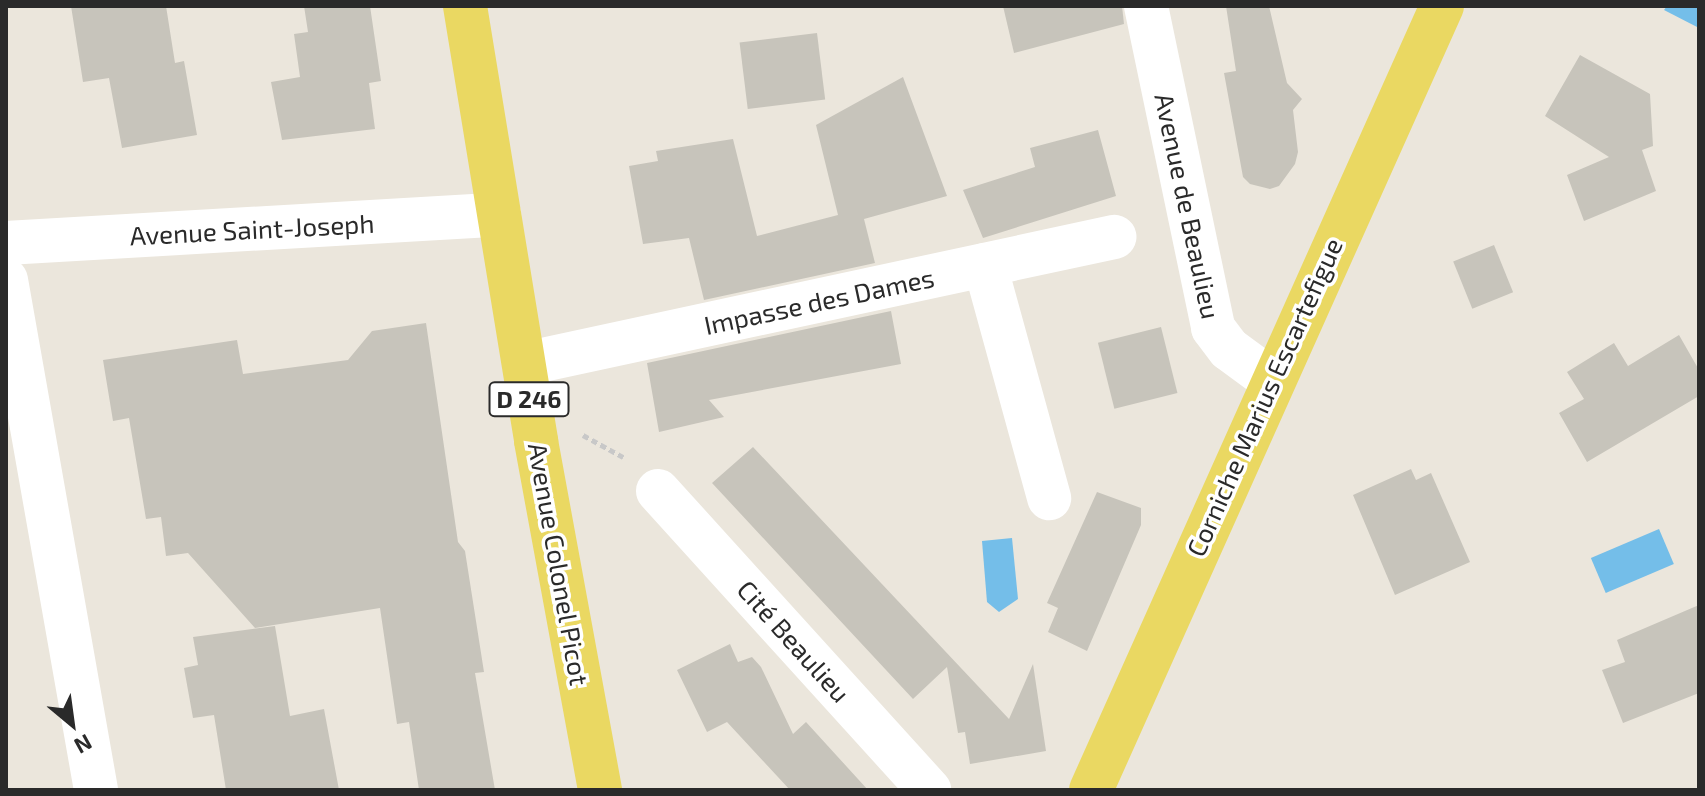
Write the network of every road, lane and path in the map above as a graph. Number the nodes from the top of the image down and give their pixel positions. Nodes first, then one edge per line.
1 (465, 6) edge
2 (1146, 6) edge
3 (1442, 6) edge
4 (499, 215) junction
5 (1114, 237) dead end
6 (6, 243) edge
7 (985, 265) junction
8 (6, 280) edge
9 (524, 364) junction
10 (1271, 380) junction
11 (536, 441) junction
12 (658, 491) joint
13 (1049, 498) dead end
14 (96, 790) edge
15 (600, 790) edge
16 (929, 790) edge
17 (1091, 790) edge

1 - 4 main road, Avenue Colonel Picot / D 246
2 - 10 street, Avenue de Beaulieu
3 - 10 main road, Corniche Marius Escartefigue
4 - 6 street, Avenue Saint-Joseph
4 - 9 main road, Avenue Colonel Picot / D 246
5 - 7 street, Impasse des Dames
7 - 9 street, Impasse des Dames
7 - 13 street
8 - 14 street
9 - 11 main road, Avenue Colonel Picot / D 246
10 - 17 main road, Corniche Marius Escartefigue
11 - 12 path
11 - 15 main road, Avenue Colonel Picot / D 246
12 - 16 street, Cité Beaulieu

